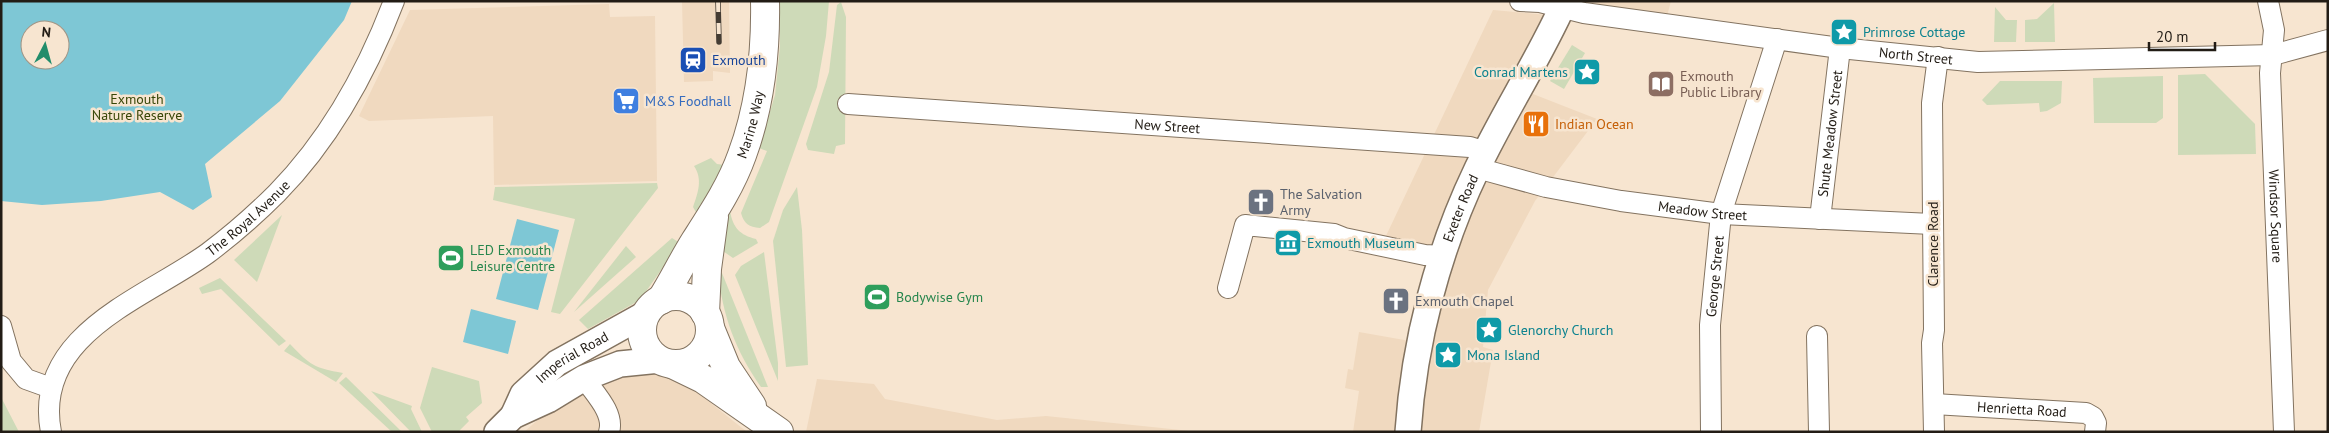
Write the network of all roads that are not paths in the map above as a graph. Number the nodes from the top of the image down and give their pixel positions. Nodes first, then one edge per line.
1 (394, 1) edge
2 (765, 1) edge
3 (1520, 1) edge
4 (2268, 1) edge
5 (1564, 4) edge
6 (1777, 39) junction
7 (2328, 40) edge
8 (1840, 48) junction
9 (2272, 56) junction
10 (1938, 57) junction
11 (848, 104) dead end
12 (1481, 160) junction
13 (715, 213) junction
14 (1721, 214) junction
15 (1820, 219) junction
16 (1932, 224) junction
17 (1442, 256) junction
18 (1228, 288) dead end
19 (654, 306) junction
20 (708, 321) junction
21 (1, 326) edge
22 (1817, 336) dead end
23 (666, 362) junction
24 (584, 378) junction
25 (51, 388) junction
26 (1934, 404) junction
27 (505, 424) edge
28 (770, 425) edge
29 (51, 432) edge
30 (609, 432) edge
31 (1408, 432) edge
32 (1711, 432) edge
33 (1819, 432) edge
34 (1934, 432) edge
35 (2096, 432) edge
36 (2284, 432) edge

1 - 25 street, The Royal Avenue
2 - 13 main road, Marine Way
3 - 5 street, North Street
4 - 9 street, Windsor Square
5 - 6 street, North Street
5 - 12 street, Exeter Road
6 - 8 street, North Street
6 - 14 street, George Street
7 - 9 street, North Street
8 - 10 street, North Street
8 - 15 street, Shute Meadow Street
9 - 10 street, North Street
9 - 36 street, Windsor Square
10 - 16 street, Clarence Road
11 - 12 street, New Street
12 - 14 street, Meadow Street
12 - 17 street, Exeter Road
13 - 19 main road, Marine Way
13 - 20 main road, Marine Way
14 - 15 street, Meadow Street
14 - 32 street, George Street
15 - 16 street, Meadow Street
16 - 26 street, Clarence Road
17 - 18 street
17 - 31 street, Exeter Road
19 - 20 main road
19 - 23 main road
19 - 27 street, Imperial Road
20 - 23 main road
20 - 28 main road
21 - 25 street
22 - 33 street
23 - 24 street, Imperial Road
23 - 28 main road
24 - 27 street, Imperial Road
24 - 30 street
25 - 29 street, The Royal Avenue
26 - 34 street, Clarence Road
26 - 35 street, Henrietta Road

